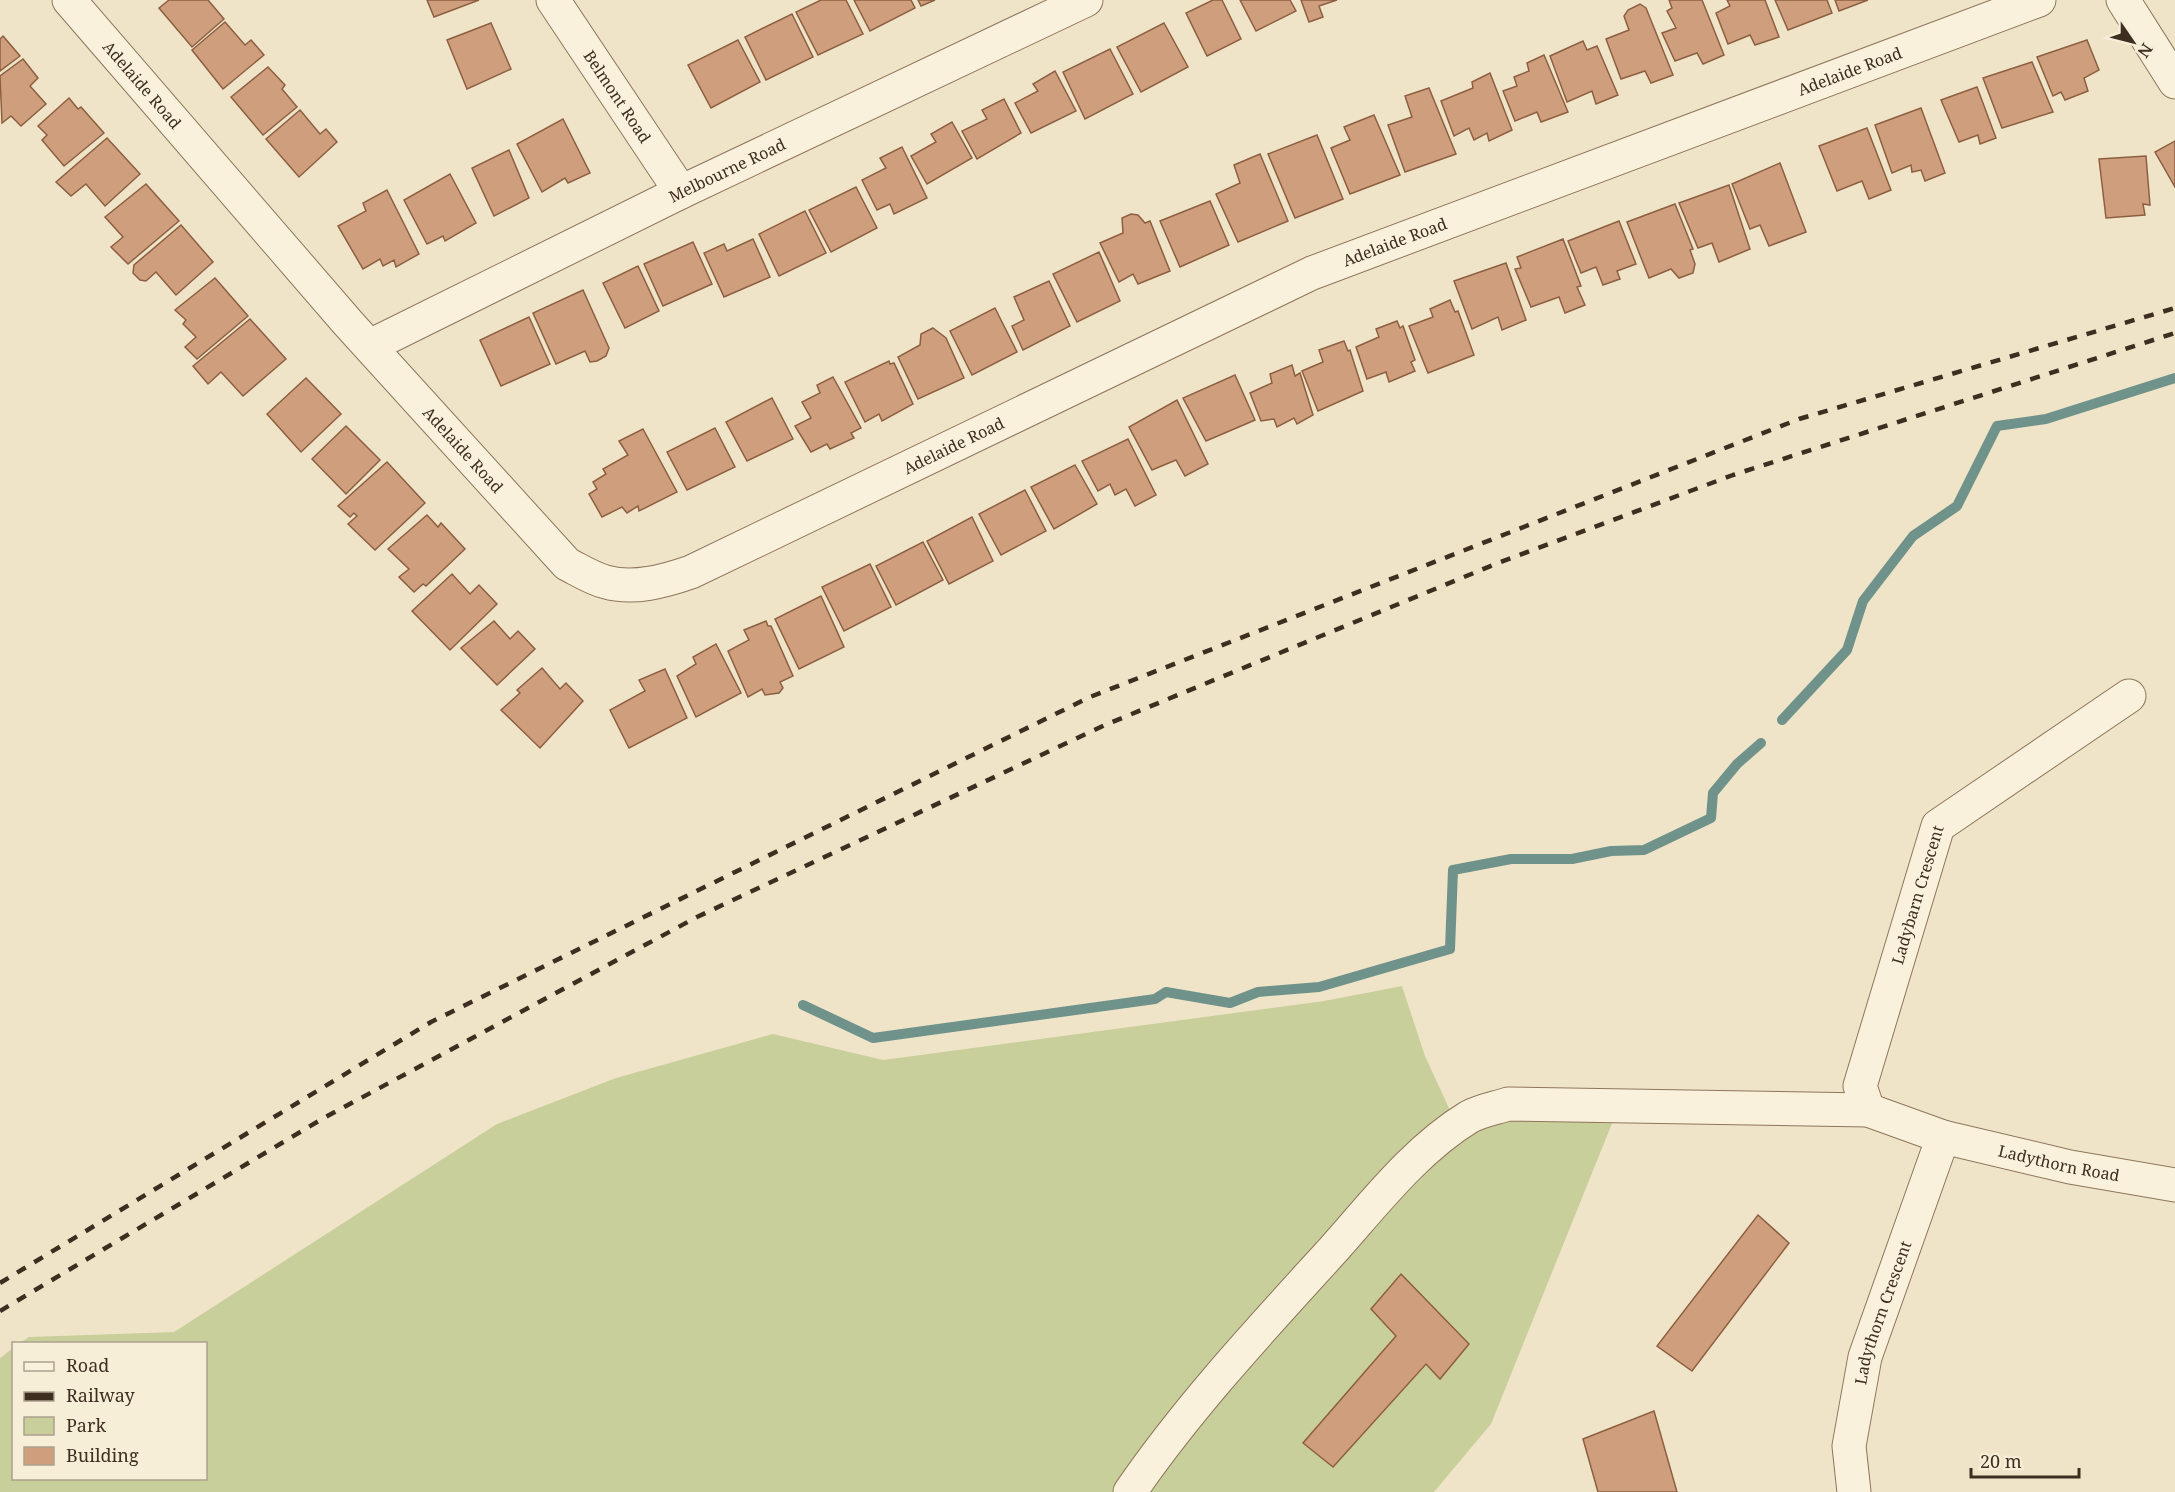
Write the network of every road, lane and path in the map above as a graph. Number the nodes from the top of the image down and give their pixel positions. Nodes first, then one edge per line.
1 (69, 0) edge
2 (553, 0) edge
3 (1086, 0) edge
4 (2039, 0) edge
5 (2123, 0) edge
6 (2175, 82) edge
7 (681, 192) junction
8 (370, 346) junction
9 (2129, 696) dead end
10 (1868, 1110) junction
11 (1943, 1137) junction
12 (2175, 1185) edge
13 (1130, 1492) edge
14 (1854, 1492) edge

1 - 8 street, Adelaide Road
2 - 7 street, Belmont Road
3 - 7 street, Melbourne Road
4 - 8 street, Adelaide Road
5 - 6 street
7 - 8 street, Melbourne Road
9 - 10 street, Ladybarn Crescent
10 - 11 street
10 - 13 street
11 - 12 street, Ladythorn Road
11 - 14 street, Ladythorn Crescent

